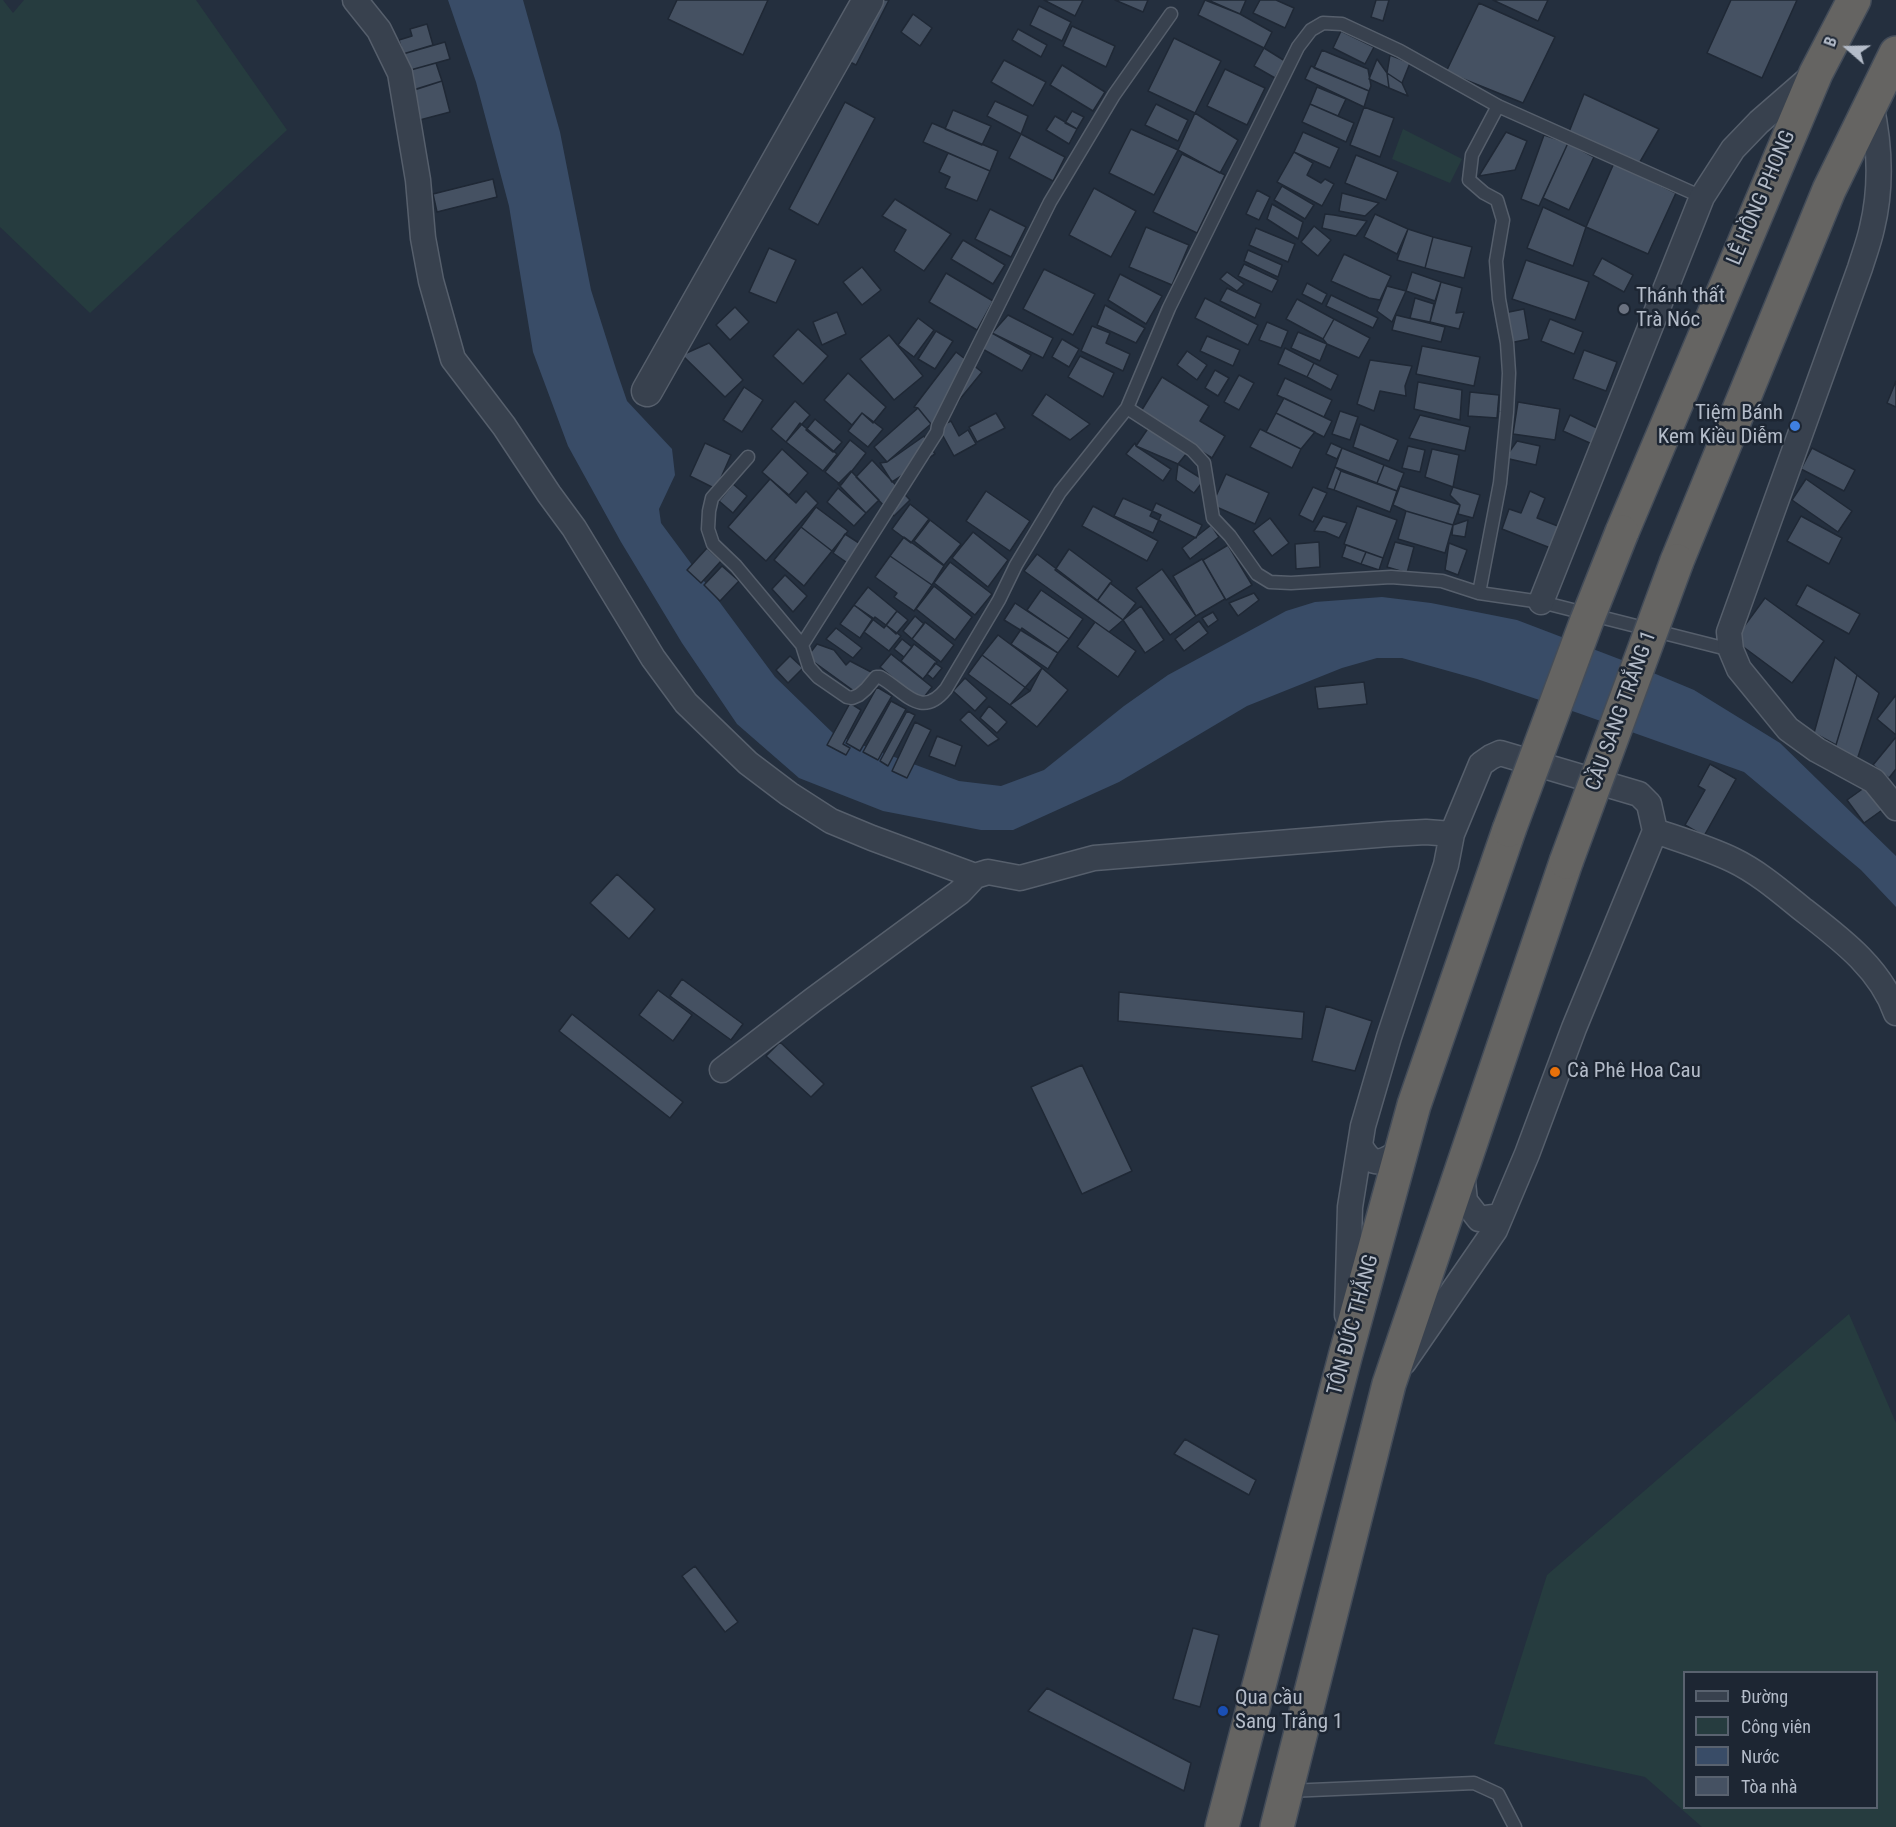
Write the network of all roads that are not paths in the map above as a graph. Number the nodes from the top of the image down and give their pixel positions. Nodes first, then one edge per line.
1 (355, 0) edge
2 (868, 0) edge
3 (1854, 0) edge
4 (1171, 14) dead end
5 (1896, 53) edge
6 (1816, 73) junction
7 (1871, 104) junction
8 (1498, 106) junction
9 (1702, 197) junction
10 (647, 391) dead end
11 (1127, 408) junction
12 (747, 457) dead end
13 (1479, 593) junction
14 (1540, 602) junction
15 (802, 645) junction
16 (1731, 650) junction
17 (1896, 808) edge
18 (1509, 830) joint
19 (1655, 831) junction
20 (1452, 834) junction
21 (981, 874) junction
22 (1896, 1013) edge
23 (722, 1070) dead end
24 (1360, 1145) junction
25 (1401, 1151) junction
26 (1462, 1169) junction
27 (1501, 1216) junction
28 (1345, 1357) junction
29 (1389, 1384) junction
30 (1287, 1791) junction
31 (1222, 1827) edge
32 (1277, 1827) edge
33 (1515, 1827) edge

1 - 21 street
2 - 10 street
3 - 6 highway, LÊ HỒNG PHONG
4 - 15 lane
5 - 7 highway
6 - 9 street
6 - 18 highway, LÊ HỒNG PHONG, bridge
7 - 16 street
7 - 26 highway, CẦU SANG TRẮNG 1, bridge
8 - 9 lane
8 - 11 lane
8 - 13 lane
9 - 14 street
11 - 13 lane
11 - 15 lane
12 - 15 lane
13 - 14 lane
14 - 16 lane
16 - 17 street
18 - 25 highway, TÔN ĐỨC THẮNG
19 - 20 street
19 - 22 street
19 - 27 street
20 - 21 street
20 - 24 street
21 - 23 street
24 - 25 street
24 - 28 street
25 - 28 highway, TÔN ĐỨC THẮNG
26 - 27 street
26 - 29 highway
27 - 29 street
28 - 31 highway, TÔN ĐỨC THẮNG
29 - 30 highway
30 - 32 highway
30 - 33 lane

